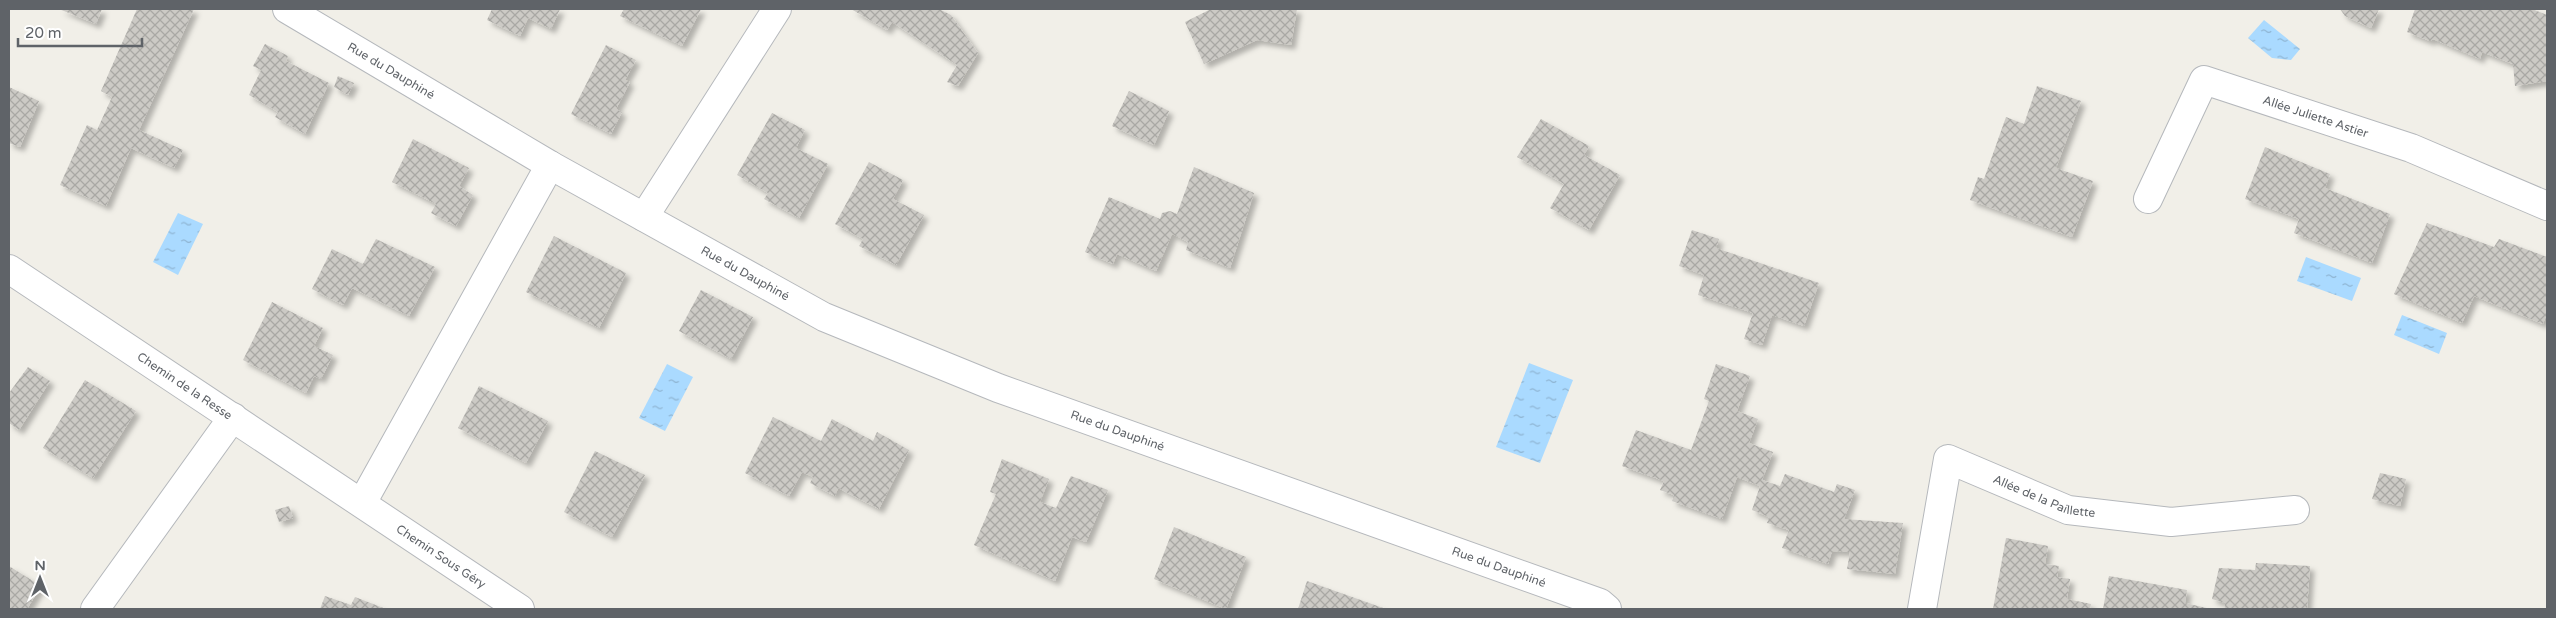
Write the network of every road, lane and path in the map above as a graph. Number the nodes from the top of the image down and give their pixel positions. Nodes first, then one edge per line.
1 (777, 9) edge
2 (305, 13) edge
3 (550, 165) junction
4 (2148, 200) dead end
5 (2547, 206) edge
6 (644, 217) junction
7 (9, 269) edge
8 (233, 417) junction
9 (362, 503) junction
10 (2295, 510) dead end
11 (95, 609) edge
12 (520, 609) edge
13 (1607, 609) edge
14 (1922, 609) edge

1 - 6 street
2 - 3 street, Rue du Dauphiné
3 - 6 street, Rue du Dauphiné
3 - 9 street
4 - 5 street, Allée Juliette Astier
6 - 13 street, Rue du Dauphiné
7 - 8 street, Chemin de la Resse
8 - 9 street, Chemin de la Resse
8 - 11 street
9 - 12 street, Chemin Sous Géry
10 - 14 street, Allée de la Paillette

